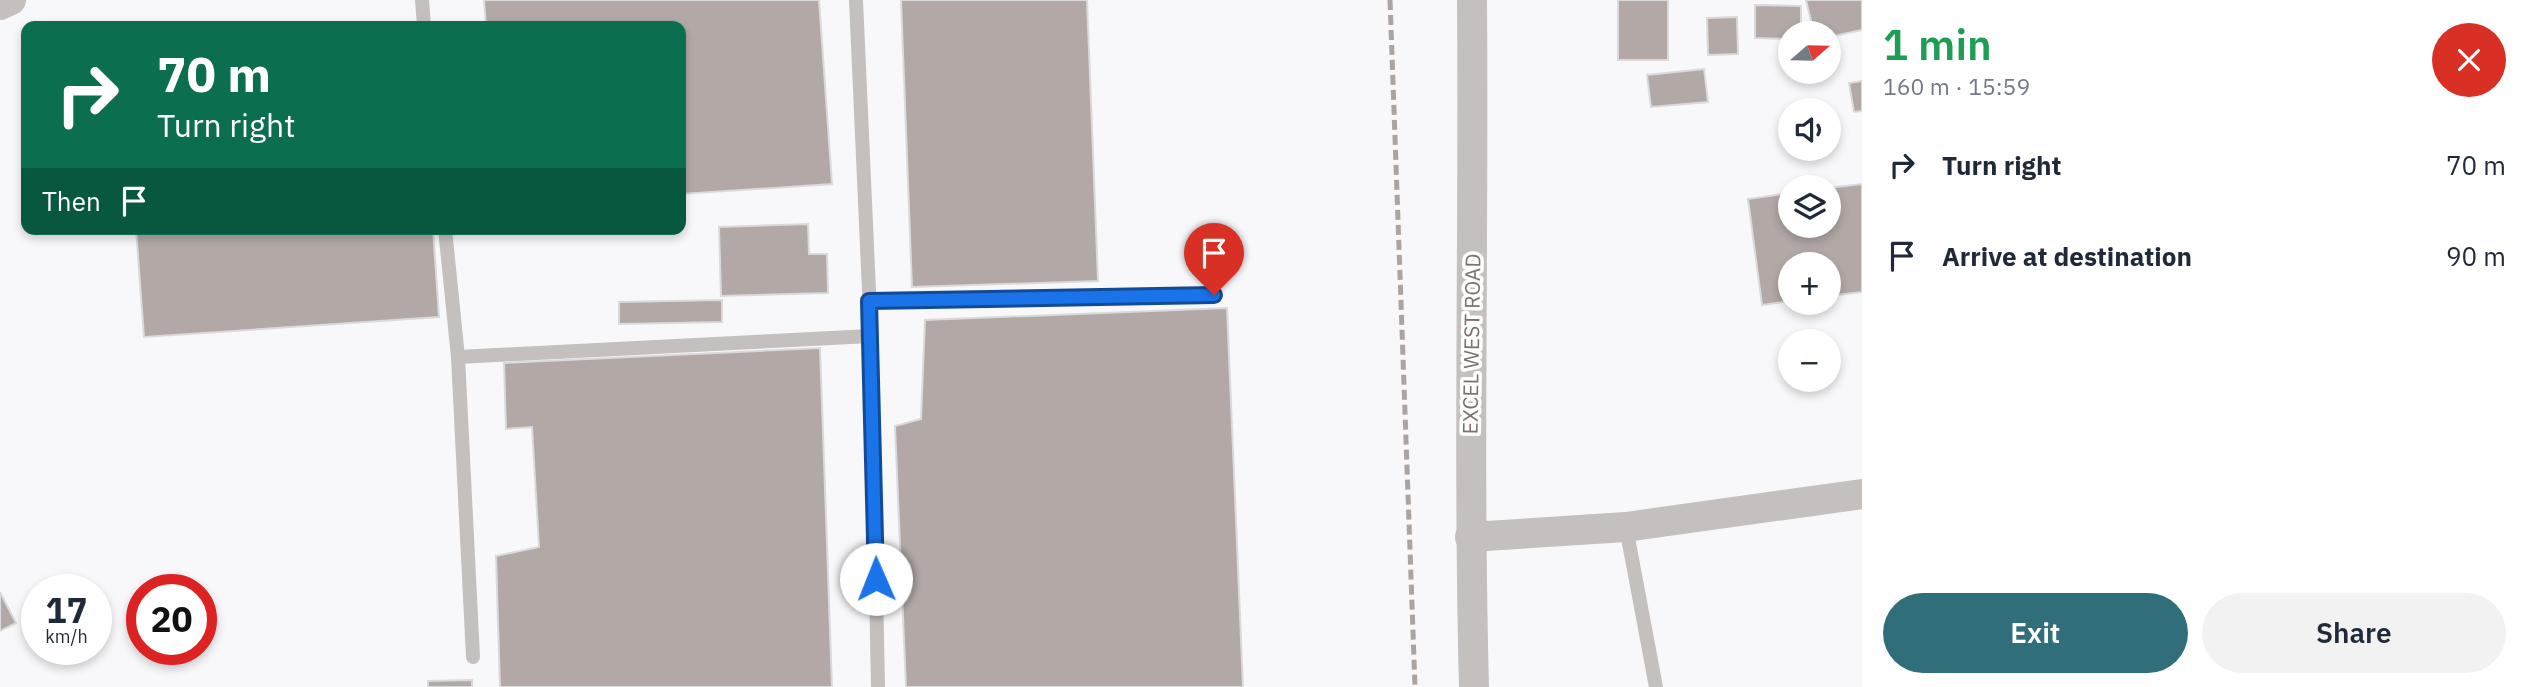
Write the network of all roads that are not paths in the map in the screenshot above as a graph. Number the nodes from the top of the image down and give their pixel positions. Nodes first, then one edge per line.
1 (11, 0) edge
2 (422, 0) edge
3 (856, 0) edge
4 (1472, 0) edge
5 (0, 5) edge
6 (424, 21) edge
7 (446, 235) edge
8 (1214, 295) dead end
9 (869, 301) junction
10 (871, 336) junction
11 (458, 357) junction
12 (1862, 494) edge
13 (1626, 527) junction
14 (1470, 537) junction
15 (473, 657) dead end
16 (878, 687) edge
17 (1474, 687) edge
18 (1656, 687) edge

1 - 5 street
2 - 6 lane
3 - 9 lane
4 - 14 street, EXCEL WEST ROAD
7 - 11 lane
8 - 9 lane
9 - 10 lane
10 - 11 lane
10 - 16 lane
11 - 15 lane
12 - 13 street
13 - 14 street
13 - 18 lane
14 - 17 street, EXCEL WEST ROAD

